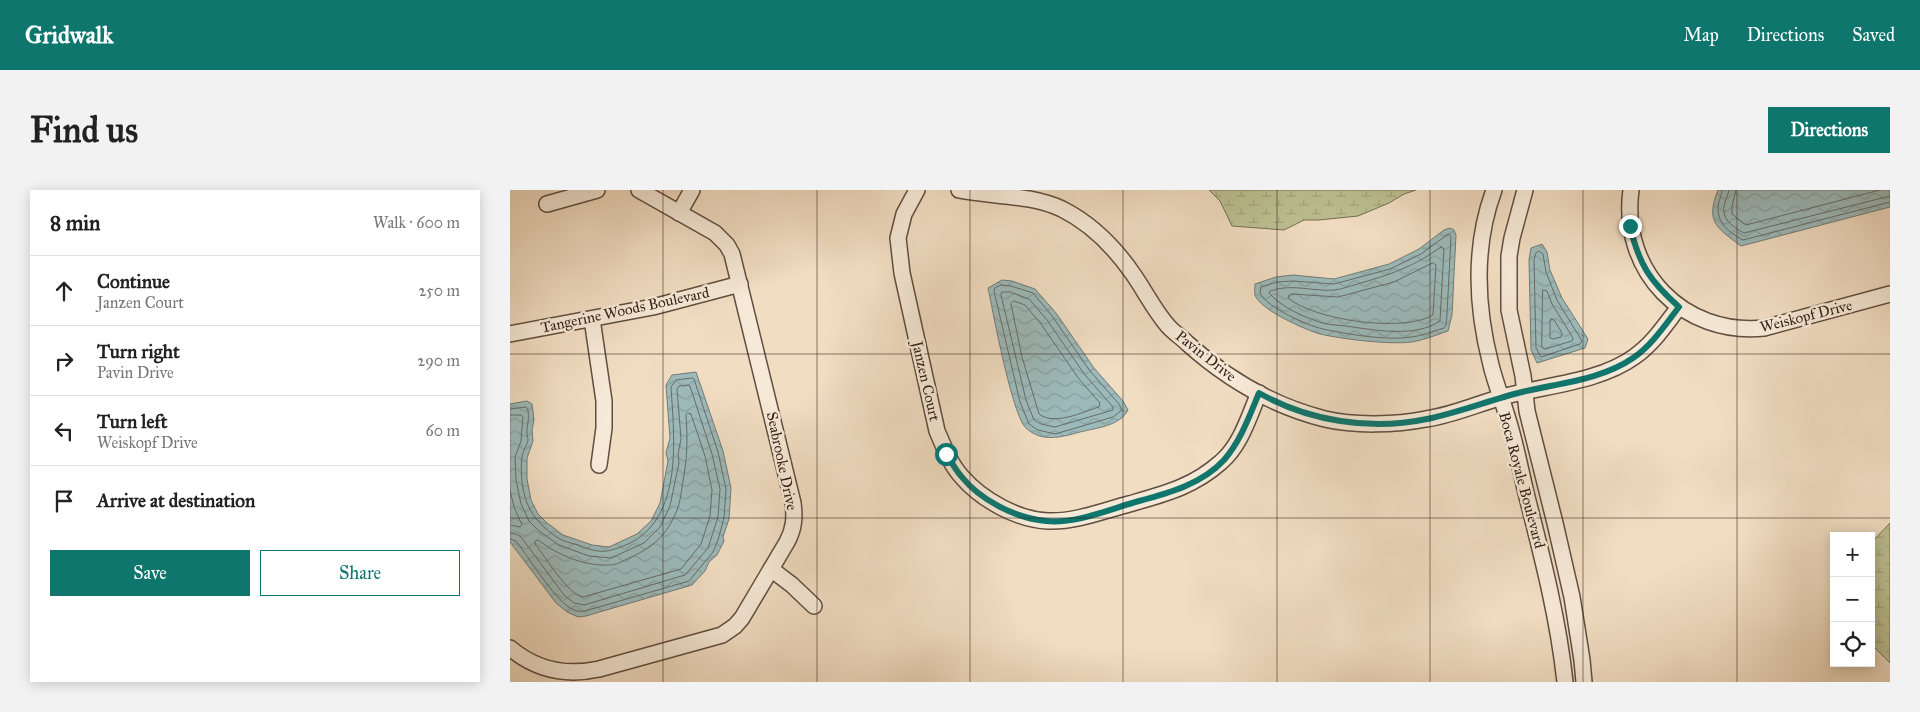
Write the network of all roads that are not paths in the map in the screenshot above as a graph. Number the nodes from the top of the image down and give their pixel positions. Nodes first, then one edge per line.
1 (597, 190) edge
2 (639, 190) edge
3 (692, 190) edge
4 (917, 190) edge
5 (959, 190) edge
6 (1494, 190) edge
7 (1525, 190) edge
8 (1631, 190) edge
9 (548, 204) dead end
10 (679, 213) junction
11 (740, 284) junction
12 (1890, 294) edge
13 (1679, 307) junction
14 (592, 318) junction
15 (510, 334) edge
16 (1525, 391) junction
17 (1259, 393) junction
18 (1500, 398) junction
19 (599, 465) dead end
20 (771, 569) junction
21 (814, 606) dead end
22 (510, 648) edge
23 (1565, 682) edge
24 (1584, 682) edge

1 - 9 street
2 - 10 street, Seabrooke Drive
3 - 10 street
4 - 17 street, Janzen Court
5 - 17 street, Pavin Drive
6 - 18 street, Boca Royale Boulevard
7 - 16 street, Boca Royale Boulevard
8 - 13 street, Weiskopf Drive
10 - 11 street, Seabrooke Drive
11 - 14 street, Tangerine Woods Boulevard
11 - 20 street, Seabrooke Drive
12 - 13 street, Weiskopf Drive
13 - 16 street, Pavin Drive
14 - 15 street, Tangerine Woods Boulevard
14 - 19 street
16 - 18 street, Pavin Drive
16 - 24 street, Boca Royale Boulevard
17 - 18 street, Pavin Drive
18 - 23 street, Boca Royale Boulevard
20 - 21 street
20 - 22 street, Seabrooke Drive

